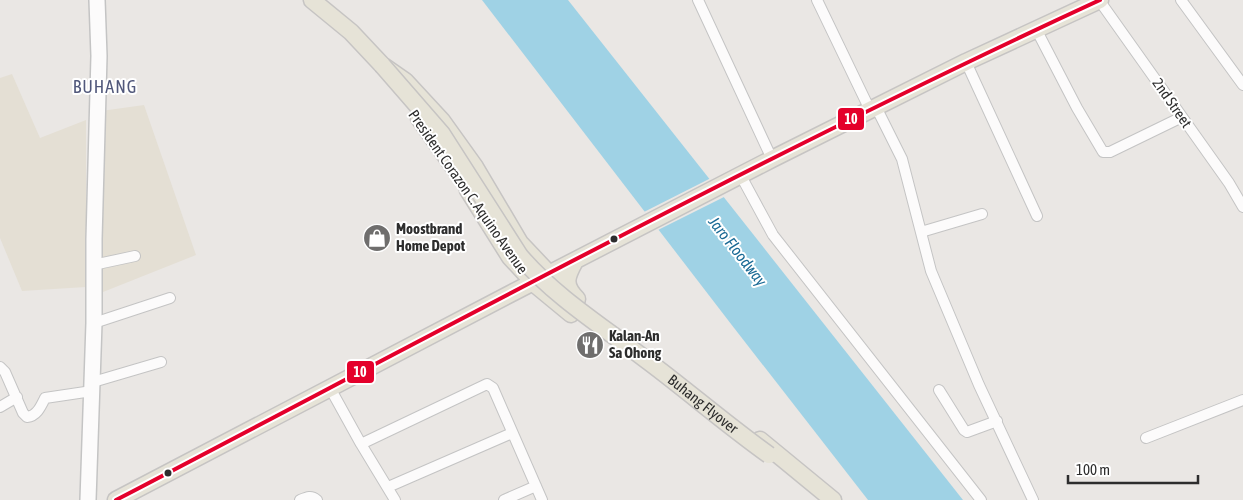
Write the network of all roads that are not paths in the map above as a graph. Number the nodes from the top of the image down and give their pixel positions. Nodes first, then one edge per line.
1 (97, 0) edge
2 (312, 0) edge
3 (698, 0) edge
4 (817, 0) edge
5 (1099, 0) edge
6 (1181, 0) edge
7 (1036, 29) junction
8 (966, 62) junction
9 (382, 65) junction
10 (1243, 85) edge
11 (873, 108) junction
12 (1182, 117) junction
13 (772, 159) junction
14 (739, 177) junction
15 (1243, 207) edge
16 (982, 214) dead end
17 (1037, 216) dead end
18 (921, 232) junction
19 (529, 254) junction
20 (135, 256) dead end
21 (510, 256) junction
22 (572, 262) junction
23 (94, 265) junction
24 (550, 274) junction
25 (533, 282) junction
26 (510, 294) junction
27 (170, 298) dead end
28 (577, 299) junction
29 (554, 300) junction
30 (94, 323) junction
31 (161, 362) dead end
32 (0, 367) edge
33 (92, 387) junction
34 (330, 388) junction
35 (939, 390) dead end
36 (17, 397) junction
37 (1243, 400) edge
38 (0, 407) edge
39 (996, 421) junction
40 (512, 434) junction
41 (1146, 438) dead end
42 (361, 444) junction
43 (769, 455) joint
44 (784, 467) junction
45 (536, 486) junction
46 (388, 487) junction
47 (137, 495) edge
48 (88, 500) edge
49 (116, 500) edge
50 (300, 500) edge
51 (317, 500) edge
52 (395, 500) edge
53 (504, 500) edge
54 (542, 500) edge
55 (819, 500) edge
56 (833, 500) edge
57 (981, 500) edge
58 (1033, 500) edge

1 - 23 street
2 - 9 main road, President Corazon C. Aquino Avenue
3 - 13 street
4 - 11 street
5 - 7 main road
5 - 12 street, 2nd Street
6 - 10 street
7 - 8 main road
7 - 12 street
8 - 11 main road
8 - 17 street
9 - 19 main road, President Corazon C. Aquino Avenue
9 - 21 main road, President Corazon C. Aquino Avenue
9 - 43 main road, Buhang Flyover, bridge
11 - 13 main road
11 - 18 street
12 - 15 street, 2nd Street
13 - 14 main road
14 - 22 main road
14 - 57 street
16 - 18 street
18 - 39 street
19 - 22 main road
19 - 24 main road, President Corazon C. Aquino Avenue
20 - 23 street
21 - 25 main road, President Corazon C. Aquino Avenue
21 - 26 main road
22 - 24 main road
22 - 28 main road
23 - 30 street
24 - 25 main road
24 - 28 main road, President Corazon C. Aquino Avenue
25 - 26 main road
25 - 29 main road, President Corazon C. Aquino Avenue
26 - 29 main road
26 - 34 main road
27 - 30 street
28 - 44 main road, President Corazon C. Aquino Avenue
29 - 44 main road, President Corazon C. Aquino Avenue
30 - 33 street
31 - 33 street
32 - 36 street
33 - 36 street
33 - 48 street
34 - 42 street
34 - 47 main road
35 - 39 street
36 - 38 street
37 - 41 street
39 - 58 street
40 - 42 street
40 - 45 street
40 - 46 street
42 - 46 street
43 - 44 main road, President Corazon C. Aquino Avenue
44 - 55 main road, President Corazon C. Aquino Avenue
44 - 56 main road, President Corazon C. Aquino Avenue
45 - 53 street
45 - 54 street
46 - 52 street
47 - 49 main road
50 - 51 street

